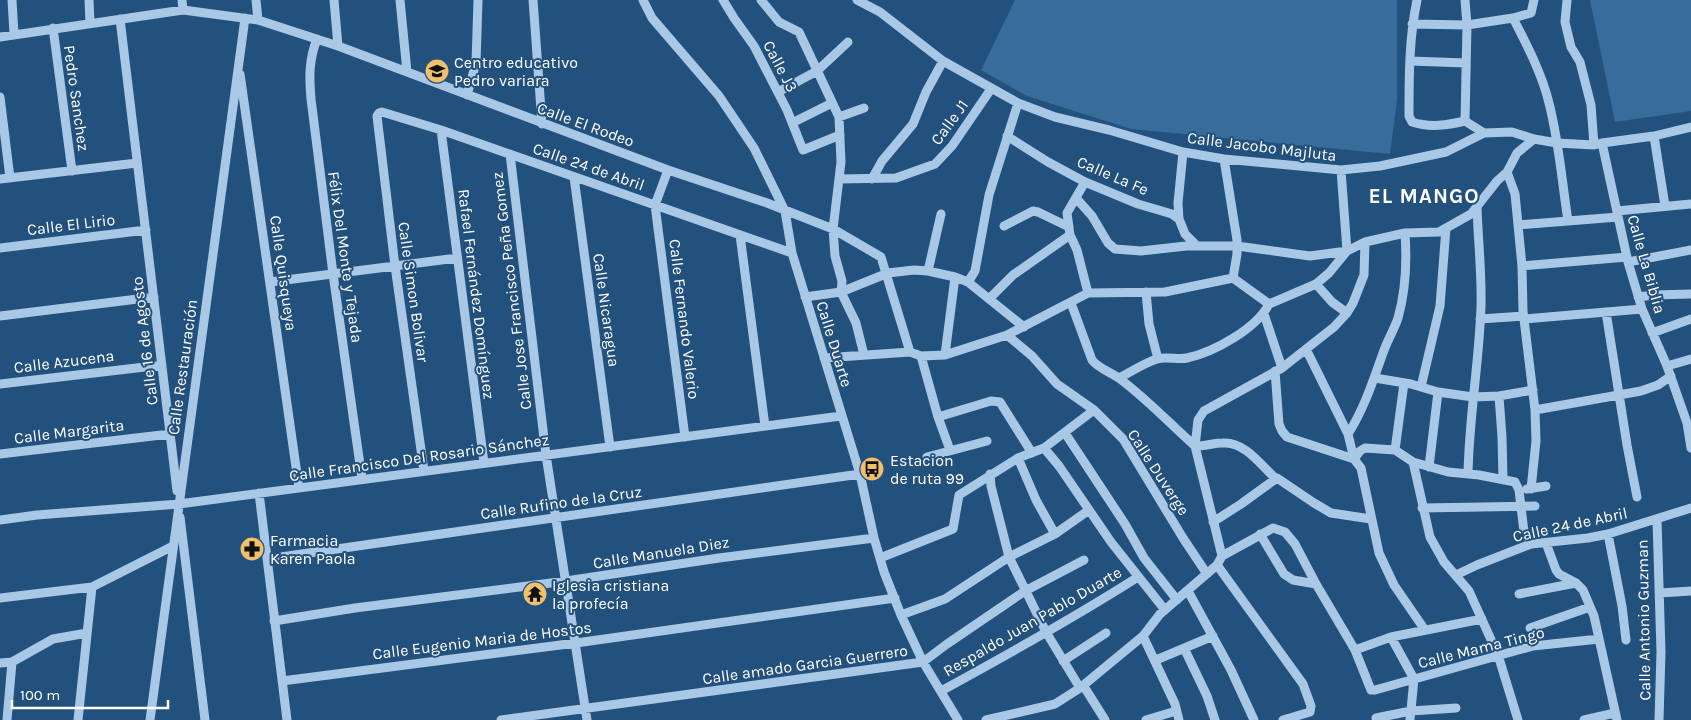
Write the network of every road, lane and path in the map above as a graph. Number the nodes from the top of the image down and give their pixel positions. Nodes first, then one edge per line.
1 (12, 0) edge
2 (89, 0) edge
3 (182, 0) edge
4 (256, 0) edge
5 (334, 0) edge
6 (400, 0) edge
7 (478, 0) edge
8 (533, 0) edge
9 (643, 0) edge
10 (723, 0) edge
11 (761, 0) edge
12 (857, 0) edge
13 (1417, 0) edge
14 (1465, 0) edge
15 (1534, 0) edge
16 (1567, 0) edge
17 (183, 10) junction
18 (245, 18) junction
19 (1513, 18) junction
20 (120, 19) junction
21 (258, 20) junction
22 (90, 23) junction
23 (1412, 24) junction
24 (1467, 25) junction
25 (53, 28) junction
26 (14, 34) junction
27 (0, 36) edge
28 (317, 39) junction
29 (848, 42) dead end
30 (338, 46) junction
31 (943, 61) junction
32 (1410, 61) junction
33 (239, 62) junction
34 (1466, 63) junction
35 (817, 71) junction
36 (407, 72) junction
37 (991, 89) junction
38 (778, 92) junction
39 (467, 95) junction
40 (0, 97) edge
41 (832, 103) junction
42 (1018, 103) junction
43 (864, 108) dead end
44 (377, 116) joint
45 (839, 117) junction
46 (1465, 121) junction
47 (792, 123) junction
48 (542, 124) junction
49 (1691, 127) edge
50 (441, 130) junction
51 (1484, 134) junction
52 (840, 135) junction
53 (1007, 136) junction
54 (1654, 136) junction
55 (1534, 139) junction
56 (1557, 143) junction
57 (1598, 144) junction
58 (1183, 152) junction
59 (510, 154) junction
60 (1224, 160) junction
61 (137, 163) junction
62 (668, 170) junction
63 (1341, 170) junction
64 (72, 171) junction
65 (1507, 172) junction
66 (574, 177) junction
67 (10, 178) junction
68 (0, 179) edge
69 (839, 179) junction
70 (872, 179) junction
71 (1085, 182) junction
72 (1076, 198) junction
73 (1691, 204) edge
74 (655, 205) junction
75 (1665, 206) junction
76 (1477, 207) junction
77 (785, 212) junction
78 (941, 214) dead end
79 (1617, 214) junction
80 (1179, 219) junction
81 (1568, 221) junction
82 (1518, 225) junction
83 (1004, 226) dead end
84 (1446, 228) junction
85 (833, 229) junction
86 (146, 230) junction
87 (1070, 231) junction
88 (1406, 234) junction
89 (740, 235) junction
90 (1366, 242) junction
91 (1197, 246) junction
92 (1237, 246) junction
93 (0, 248) edge
94 (1691, 250) edge
95 (1347, 252) junction
96 (792, 253) junction
97 (457, 258) junction
98 (1627, 260) junction
99 (395, 266) junction
100 (1522, 266) junction
101 (928, 272) junction
102 (888, 273) junction
103 (333, 274) junction
104 (955, 277) junction
105 (1233, 278) junction
106 (270, 282) junction
107 (968, 282) junction
108 (1316, 284) junction
109 (841, 292) junction
110 (1146, 292) junction
111 (1088, 293) junction
112 (1691, 294) edge
113 (805, 296) junction
114 (154, 297) junction
115 (1638, 298) junction
116 (989, 299) junction
117 (1071, 303) junction
118 (1268, 304) junction
119 (1642, 309) junction
120 (1606, 312) junction
121 (1347, 313) junction
122 (1264, 314) junction
123 (0, 316) edge
124 (1524, 317) junction
125 (1480, 319) junction
126 (1691, 319) edge
127 (1024, 327) junction
128 (1652, 333) junction
129 (1007, 335) junction
130 (1306, 349) junction
131 (910, 352) junction
132 (864, 355) junction
133 (945, 355) junction
134 (921, 356) junction
135 (824, 358) junction
136 (1158, 359) junction
137 (1691, 359) edge
138 (162, 364) junction
139 (1667, 366) junction
140 (1279, 369) junction
141 (1671, 376) junction
142 (1119, 378) junction
143 (1375, 378) junction
144 (1404, 383) junction
145 (0, 384) edge
146 (1421, 387) junction
147 (1533, 390) junction
148 (1438, 392) junction
149 (1619, 395) junction
150 (1499, 396) junction
151 (1473, 397) junction
152 (1094, 410) junction
153 (1535, 410) junction
154 (841, 416) junction
155 (938, 417) junction
156 (1688, 417) edge
157 (766, 426) junction
158 (1065, 433) junction
159 (170, 434) junction
160 (1348, 434) junction
161 (685, 437) junction
162 (987, 441) dead end
163 (1195, 446) junction
164 (610, 447) junction
165 (1044, 448) junction
166 (1691, 448) edge
167 (950, 450) junction
168 (1395, 450) junction
169 (0, 454) edge
170 (1032, 454) junction
171 (546, 455) junction
172 (927, 457) dead end
173 (1018, 458) junction
174 (1354, 459) junction
175 (1413, 462) junction
176 (484, 463) junction
177 (1429, 467) junction
178 (424, 471) junction
179 (860, 474) junction
180 (990, 474) junction
181 (1468, 474) junction
182 (1275, 478) junction
183 (362, 479) junction
184 (1503, 479) junction
185 (1546, 486) dead end
186 (299, 488) junction
187 (1531, 489) junction
188 (1519, 490) junction
189 (259, 493) junction
190 (1637, 497) dead end
191 (179, 504) junction
192 (1521, 505) junction
193 (1535, 506) dead end
194 (1422, 508) junction
195 (1691, 508) edge
196 (1089, 510) junction
197 (557, 518) junction
198 (1371, 519) junction
199 (0, 520) edge
200 (1657, 520) junction
201 (1213, 522) junction
202 (1055, 534) junction
203 (1260, 534) junction
204 (1608, 534) junction
205 (874, 538) junction
206 (1546, 543) junction
207 (1530, 544) junction
208 (173, 546) junction
209 (1222, 556) junction
210 (1009, 557) junction
211 (880, 558) junction
212 (267, 560) junction
213 (1084, 560) dead end
214 (1217, 565) junction
215 (1207, 574) junction
216 (1456, 575) junction
217 (1138, 578) junction
218 (566, 581) junction
219 (1576, 583) junction
220 (1316, 584) junction
221 (92, 587) junction
222 (1025, 591) junction
223 (1188, 591) junction
224 (1691, 591) edge
225 (1660, 593) junction
226 (1519, 594) dead end
227 (0, 598) edge
228 (895, 598) junction
229 (1177, 600) junction
230 (1590, 607) junction
231 (1165, 610) junction
232 (901, 615) junction
233 (1482, 619) junction
234 (274, 621) junction
235 (1530, 628) dead end
236 (1425, 630) junction
237 (1046, 632) junction
238 (87, 633) junction
239 (1106, 633) dead end
240 (1143, 636) junction
241 (1213, 636) junction
242 (1391, 637) junction
243 (1598, 639) junction
244 (1626, 640) dead end
245 (576, 643) junction
246 (1184, 648) junction
247 (1355, 650) junction
248 (1498, 655) junction
249 (1156, 660) junction
250 (1064, 661) junction
251 (12, 662) junction
252 (924, 662) junction
253 (0, 663) edge
254 (1414, 679) junction
255 (282, 681) junction
256 (1081, 686) junction
257 (941, 691) junction
258 (1456, 708) dead end
259 (586, 709) junction
260 (1178, 715) edge
261 (1410, 716) edge
262 (1616, 717) edge
263 (1376, 718) dead end
264 (7, 720) edge
265 (78, 720) edge
266 (150, 720) edge
267 (205, 720) edge
268 (286, 720) edge
269 (501, 720) edge
270 (587, 720) edge
271 (958, 720) edge
272 (986, 720) edge
273 (1105, 720) edge
274 (1146, 720) edge
275 (1215, 720) edge
276 (1254, 720) edge
277 (1284, 720) edge
278 (1518, 720) edge
279 (1584, 720) edge
280 (1659, 720) edge

1 - 26 street
2 - 22 street
3 - 17 street
4 - 21 street
5 - 30 street
6 - 36 street
7 - 39 street
8 - 48 street
9 - 77 street, Calle Duarte
10 - 38 street, Calle J3
11 - 35 street
12 - 31 street, Calle Jacobo Majluta
13 - 23 street
14 - 24 street
15 - 19 street
16 - 57 street, Calle La Biblia
17 - 18 street, Calle El Rodeo
17 - 20 street, Calle El Rodeo
18 - 21 street, Calle El Rodeo
18 - 33 street, Calle Restauración
19 - 24 street
19 - 56 street
20 - 22 street, Calle El Rodeo
20 - 61 street, Calle 16 de Agosto
21 - 28 street, Calle El Rodeo
22 - 25 street, Calle El Rodeo
23 - 24 street
23 - 32 street
24 - 34 street
25 - 26 street, Calle El Rodeo
25 - 64 street, Pedro Sanchez
26 - 27 street, Calle El Rodeo
28 - 30 street, Calle El Rodeo
28 - 103 street, Félix Del Monte y Tejada
29 - 35 street
30 - 36 street, Calle El Rodeo
31 - 37 street, Calle Jacobo Majluta
31 - 70 street
32 - 34 street
32 - 46 street
33 - 106 street, Calle Quisqueya
33 - 191 street, Calle Restauración
34 - 46 street
35 - 38 street
35 - 41 street
36 - 39 street, Calle El Rodeo
37 - 42 street, Calle Jacobo Majluta
37 - 70 street, Calle J1
38 - 47 street, Calle J3
39 - 48 street, Calle El Rodeo
40 - 67 street
41 - 45 street
41 - 47 street
42 - 53 street
42 - 58 street, Calle Jacobo Majluta
43 - 45 street
44 - 50 street, Calle 24 de Abril
44 - 99 street, Calle Simon Bolivar
45 - 52 street
46 - 51 street
47 - 52 street, Calle J3
48 - 62 street, Calle El Rodeo
49 - 54 street, Calle Jacobo Majluta
50 - 59 street, Calle 24 de Abril
50 - 97 street, Rafael Fernández Domínguez
51 - 55 street, Calle Jacobo Majluta
51 - 63 street, Calle Jacobo Majluta
52 - 69 street
53 - 71 street, Calle La Fe
53 - 107 street
54 - 57 street, Calle Jacobo Majluta
54 - 75 street
55 - 56 street, Calle Jacobo Majluta
55 - 65 street
56 - 57 street, Calle Jacobo Majluta
56 - 81 street
57 - 79 street, Calle La Biblia
58 - 60 street, Calle Jacobo Majluta
58 - 80 street
59 - 66 street, Calle 24 de Abril
59 - 171 street, Calle Jose Francisco Peña Gomez
60 - 63 street, Calle Jacobo Majluta
60 - 92 street
61 - 64 street
61 - 86 street, Calle 16 de Agosto
62 - 74 street
62 - 77 street, Calle El Rodeo
63 - 95 street
64 - 67 street
65 - 76 street
65 - 82 street
66 - 74 street, Calle 24 de Abril
66 - 164 street, Calle Nicaragua
67 - 68 street
69 - 70 street, Calle J1
69 - 85 street
71 - 72 street
71 - 80 street, Calle La Fe
72 - 87 street
72 - 91 street
73 - 75 street
74 - 89 street, Calle 24 de Abril
74 - 161 street, Calle Fernando Valerio
75 - 79 street
76 - 84 street
76 - 125 street
77 - 85 street, Calle El Rodeo
77 - 96 street, Calle Duarte
78 - 101 street
79 - 81 street
79 - 98 street, Calle La Biblia
80 - 91 street
81 - 82 street
82 - 100 street
83 - 87 street
84 - 88 street
84 - 146 street
85 - 102 street, Calle El Rodeo
85 - 109 street
86 - 93 street, Calle El Lirio
86 - 114 street, Calle 16 de Agosto
87 - 111 street
87 - 116 street
88 - 90 street
88 - 143 street
89 - 96 street, Calle 24 de Abril
89 - 157 street
90 - 95 street
90 - 121 street
91 - 92 street
92 - 95 street
92 - 105 street
94 - 98 street
95 - 108 street
96 - 113 street, Calle Duarte
97 - 99 street
97 - 176 street, Rafael Fernández Domínguez
98 - 100 street
98 - 115 street, Calle La Biblia
99 - 103 street
99 - 178 street, Calle Simon Bolivar
100 - 124 street
101 - 102 street
101 - 104 street
102 - 109 street
102 - 131 street, Calle El Rodeo
103 - 106 street
103 - 183 street, Félix Del Monte y Tejada
104 - 107 street
104 - 133 street
105 - 110 street
105 - 118 street
106 - 186 street, Calle Quisqueya
107 - 116 street
108 - 118 street
108 - 121 street
109 - 113 street
109 - 132 street
110 - 111 street
110 - 136 street
111 - 117 street
112 - 115 street
113 - 135 street, Calle Duarte
114 - 123 street
114 - 138 street, Calle 16 de Agosto
115 - 119 street, Calle La Biblia
116 - 127 street
117 - 127 street
117 - 142 street
118 - 122 street
119 - 120 street
119 - 128 street, Calle La Biblia
120 - 124 street
120 - 149 street
121 - 130 street
122 - 136 street
122 - 140 street
124 - 125 street
124 - 147 street
125 - 151 street
126 - 128 street
127 - 129 street
128 - 139 street, Calle La Biblia
129 - 133 street
129 - 152 street, Calle Duverge
130 - 140 street
130 - 160 street
131 - 132 street
131 - 134 street
132 - 135 street
133 - 134 street
134 - 155 street
135 - 154 street, Calle Duarte
136 - 142 street
137 - 139 street
138 - 145 street, Calle Azucena
138 - 159 street, Calle 16 de Agosto
139 - 141 street, Calle La Biblia
140 - 163 street
140 - 174 street
141 - 149 street
141 - 156 street, Calle La Biblia
142 - 163 street
143 - 144 street
143 - 160 street
144 - 146 street
144 - 168 street
146 - 148 street
147 - 150 street
147 - 153 street
148 - 151 street
148 - 177 street
149 - 153 street
149 - 190 street
150 - 151 street
150 - 184 street
151 - 181 street
152 - 158 street
152 - 215 street, Calle Duverge
153 - 187 street
154 - 157 street, Calle Francisco Del Rosario Sánchez
154 - 179 street, Calle Duarte
155 - 167 street
155 - 170 street
156 - 166 street, Calle La Biblia
157 - 161 street, Calle Francisco Del Rosario Sánchez
158 - 165 street
158 - 229 street
159 - 169 street, Calle Margarita
159 - 191 street, Calle 16 de Agosto
160 - 174 street
161 - 164 street, Calle Francisco Del Rosario Sánchez
162 - 167 street
163 - 182 street
163 - 201 street
164 - 171 street, Calle Francisco Del Rosario Sánchez
165 - 170 street
165 - 196 street
167 - 172 street
168 - 174 street
168 - 175 street
170 - 173 street
171 - 176 street, Calle Francisco Del Rosario Sánchez
171 - 197 street, Calle Jose Francisco Peña Gomez
173 - 180 street
173 - 202 street
174 - 198 street
175 - 177 street
175 - 194 street
176 - 178 street, Calle Francisco Del Rosario Sánchez
177 - 181 street
178 - 183 street, Calle Francisco Del Rosario Sánchez
179 - 197 street, Calle Rufino de la Cruz
179 - 205 street, Calle Duarte
180 - 210 street
180 - 211 street
181 - 184 street
182 - 198 street
182 - 201 street
183 - 186 street, Calle Francisco Del Rosario Sánchez
184 - 188 street
185 - 187 street
186 - 189 street, Calle Francisco Del Rosario Sánchez
187 - 188 street
188 - 192 street
189 - 191 street, Calle Francisco Del Rosario Sánchez
189 - 212 street
191 - 199 street, Calle Francisco Del Rosario Sánchez
191 - 208 street, Calle Restauración
191 - 267 street, Calle 16 de Agosto
192 - 193 street
192 - 194 street
192 - 207 street
194 - 216 street
195 - 200 street, Calle 24 de Abril
196 - 202 street
196 - 217 street
197 - 212 street, Calle Rufino de la Cruz
197 - 218 street, Calle Jose Francisco Peña Gomez
198 - 236 street
200 - 204 street, Calle 24 de Abril
200 - 225 street, Calle Antonio Guzman
201 - 209 street
202 - 210 street
203 - 209 street
203 - 220 street
203 - 220 street
204 - 206 street, Calle 24 de Abril
204 - 244 street
205 - 211 street, Calle Duarte
205 - 218 street, Calle Manuela Diez
206 - 207 street, Calle 24 de Abril
206 - 219 street
207 - 216 street, Calle 24 de Abril
208 - 221 street
208 - 266 street, Calle Restauración
209 - 214 street
210 - 222 street
210 - 232 street
211 - 228 street, Calle Duarte
212 - 234 street
213 - 222 street, Calle amado Garcia Guerrero
214 - 215 street
214 - 277 street
215 - 223 street
216 - 233 street
217 - 231 street
217 - 237 street, Respaldo Juan Pablo Duarte
218 - 234 street, Calle Manuela Diez
218 - 245 street, Calle Jose Francisco Peña Gomez
219 - 226 street
219 - 230 street
220 - 247 street
221 - 227 street
221 - 238 street
222 - 237 street
222 - 252 street, Calle amado Garcia Guerrero
223 - 229 street
223 - 241 street
224 - 225 street
225 - 280 street, Calle Antonio Guzman
228 - 232 street, Calle Duarte
228 - 245 street, Calle Eugenio Maria de Hostos
229 - 231 street
230 - 235 street
230 - 243 street
231 - 240 street
232 - 252 street, Calle Duarte
233 - 236 street
233 - 248 street
234 - 255 street
236 - 242 street
237 - 250 street
237 - 257 street, Respaldo Juan Pablo Duarte
238 - 251 street
238 - 265 street
239 - 250 street
240 - 249 street
240 - 256 street
241 - 246 street
241 - 276 street
242 - 247 street
242 - 254 street
243 - 248 street, Calle Mama Tingo
243 - 262 street
245 - 255 street, Calle Eugenio Maria de Hostos
245 - 259 street, Calle Jose Francisco Peña Gomez
246 - 249 street
246 - 275 street
247 - 254 street, Calle Mama Tingo
248 - 254 street, Calle Mama Tingo
248 - 278 street
249 - 260 street
250 - 256 street
251 - 253 street
251 - 264 street
252 - 257 street, Calle Duarte
252 - 259 street, Calle amado Garcia Guerrero
254 - 261 street
255 - 268 street
256 - 272 street
256 - 273 street
257 - 271 street, Calle Duarte
258 - 261 street
259 - 269 street, Calle amado Garcia Guerrero
259 - 270 street, Calle Jose Francisco Peña Gomez
260 - 274 street
261 - 263 street
262 - 279 street

